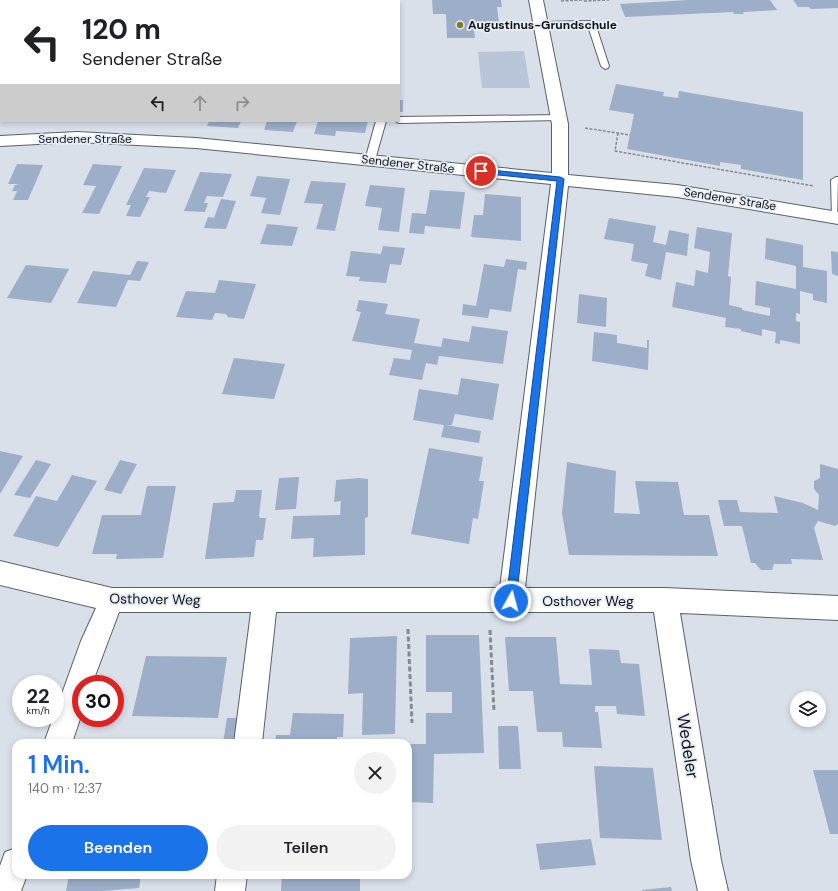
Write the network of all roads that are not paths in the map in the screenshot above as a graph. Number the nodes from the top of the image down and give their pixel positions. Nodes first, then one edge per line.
1 (536, 0) edge
2 (541, 24) junction
3 (604, 66) dead end
4 (400, 120) edge
5 (559, 121) junction
6 (380, 122) edge
7 (0, 141) edge
8 (370, 160) junction
9 (560, 179) junction
10 (837, 185) edge
11 (838, 218) edge
12 (0, 573) edge
13 (112, 600) junction
14 (266, 600) junction
15 (665, 600) junction
16 (500, 601) junction
17 (838, 608) edge
18 (59, 739) edge
19 (249, 739) edge
20 (12, 874) edge
21 (232, 879) edge
22 (6, 891) edge
23 (230, 891) edge
24 (713, 891) edge

1 - 2 street
2 - 3 lane
2 - 5 street
4 - 5 lane
5 - 9 street
6 - 8 lane
7 - 8 street, Sendener Straße
8 - 9 street, Sendener Straße
9 - 11 street, Sendener Straße
9 - 16 street
10 - 11 lane
12 - 13 street, Osthover Weg
13 - 14 street, Osthover Weg
13 - 18 street
14 - 16 street, Osthover Weg
14 - 19 street
15 - 16 street, Osthover Weg
15 - 17 street, Osthover Weg
15 - 24 street, Wedeler
20 - 22 street
21 - 23 street

